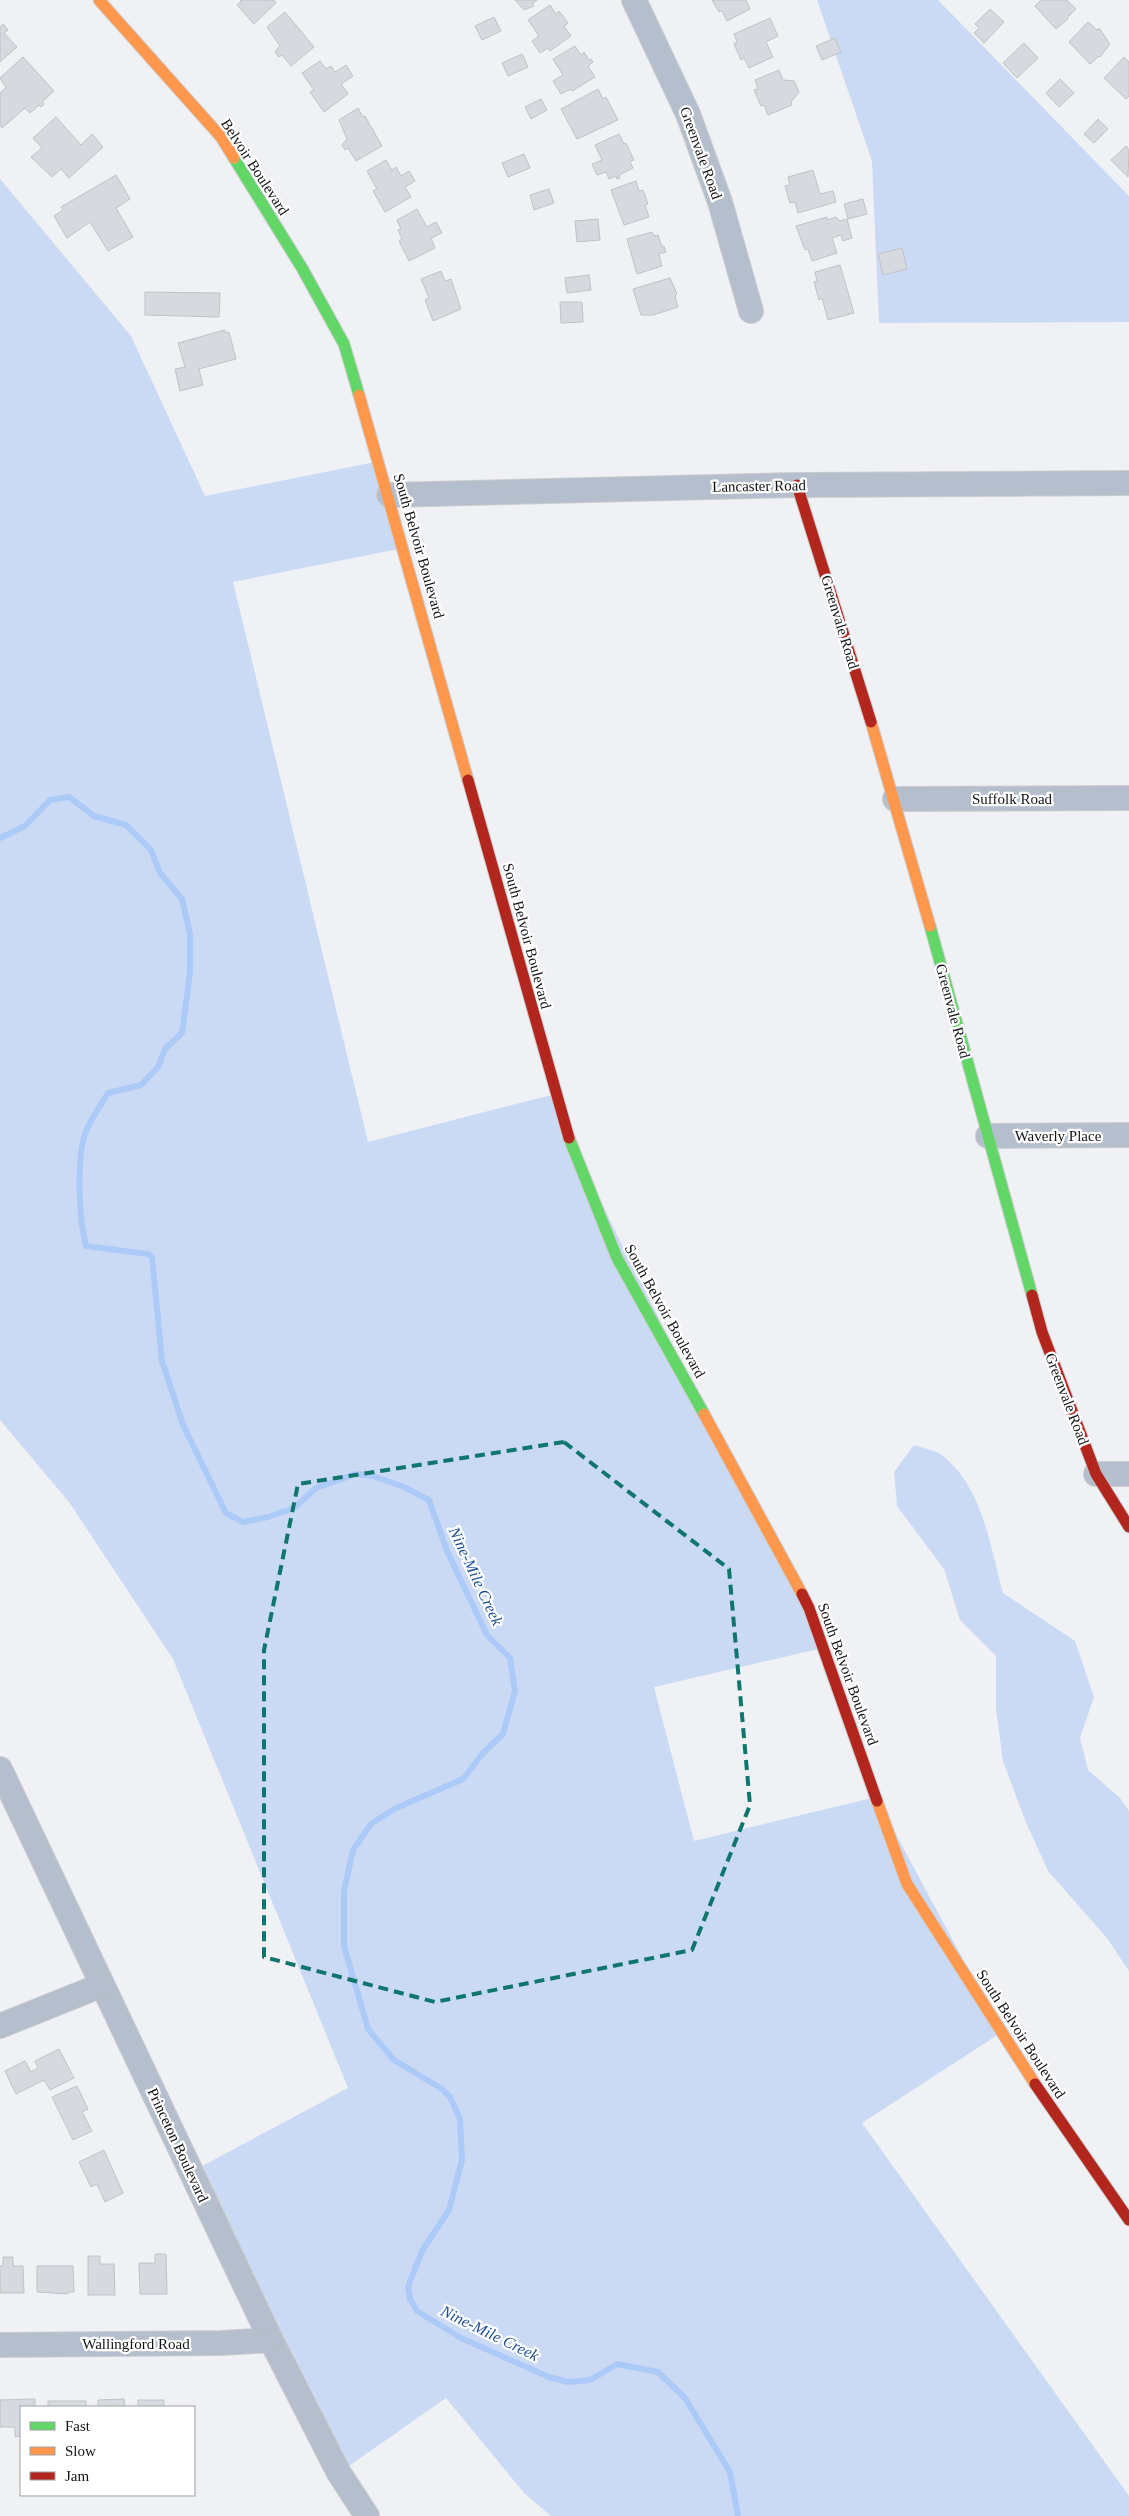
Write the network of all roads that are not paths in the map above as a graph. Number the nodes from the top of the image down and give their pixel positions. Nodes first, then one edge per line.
1 (99, 0) edge
2 (634, 0) edge
3 (751, 312) dead end
4 (344, 344) joint
5 (1129, 483) edge
6 (798, 485) junction
7 (389, 495) junction
8 (1129, 798) edge
9 (895, 799) junction
10 (988, 1136) junction
11 (1129, 1136) edge
12 (1096, 1474) junction
13 (1129, 1474) edge
14 (1129, 1527) edge
15 (0, 1769) edge
16 (102, 1984) junction
17 (0, 2026) edge
18 (1129, 2220) edge
19 (271, 2340) junction
20 (0, 2344) edge
21 (367, 2516) edge

1 - 4 street, Belvoir Boulevard
2 - 3 street, Greenvale Road
4 - 7 street, South Belvoir Boulevard
5 - 6 street, Lancaster Road
6 - 7 street, Lancaster Road
6 - 9 street, Greenvale Road
7 - 18 street, South Belvoir Boulevard
8 - 9 street, Suffolk Road
9 - 10 street, Greenvale Road
10 - 11 street, Waverly Place
10 - 12 street, Greenvale Road
12 - 13 street
12 - 14 street, Greenvale Road
15 - 16 street, Princeton Boulevard
16 - 17 street
16 - 19 street, Princeton Boulevard
19 - 20 street, Wallingford Road
19 - 21 street, Princeton Boulevard

